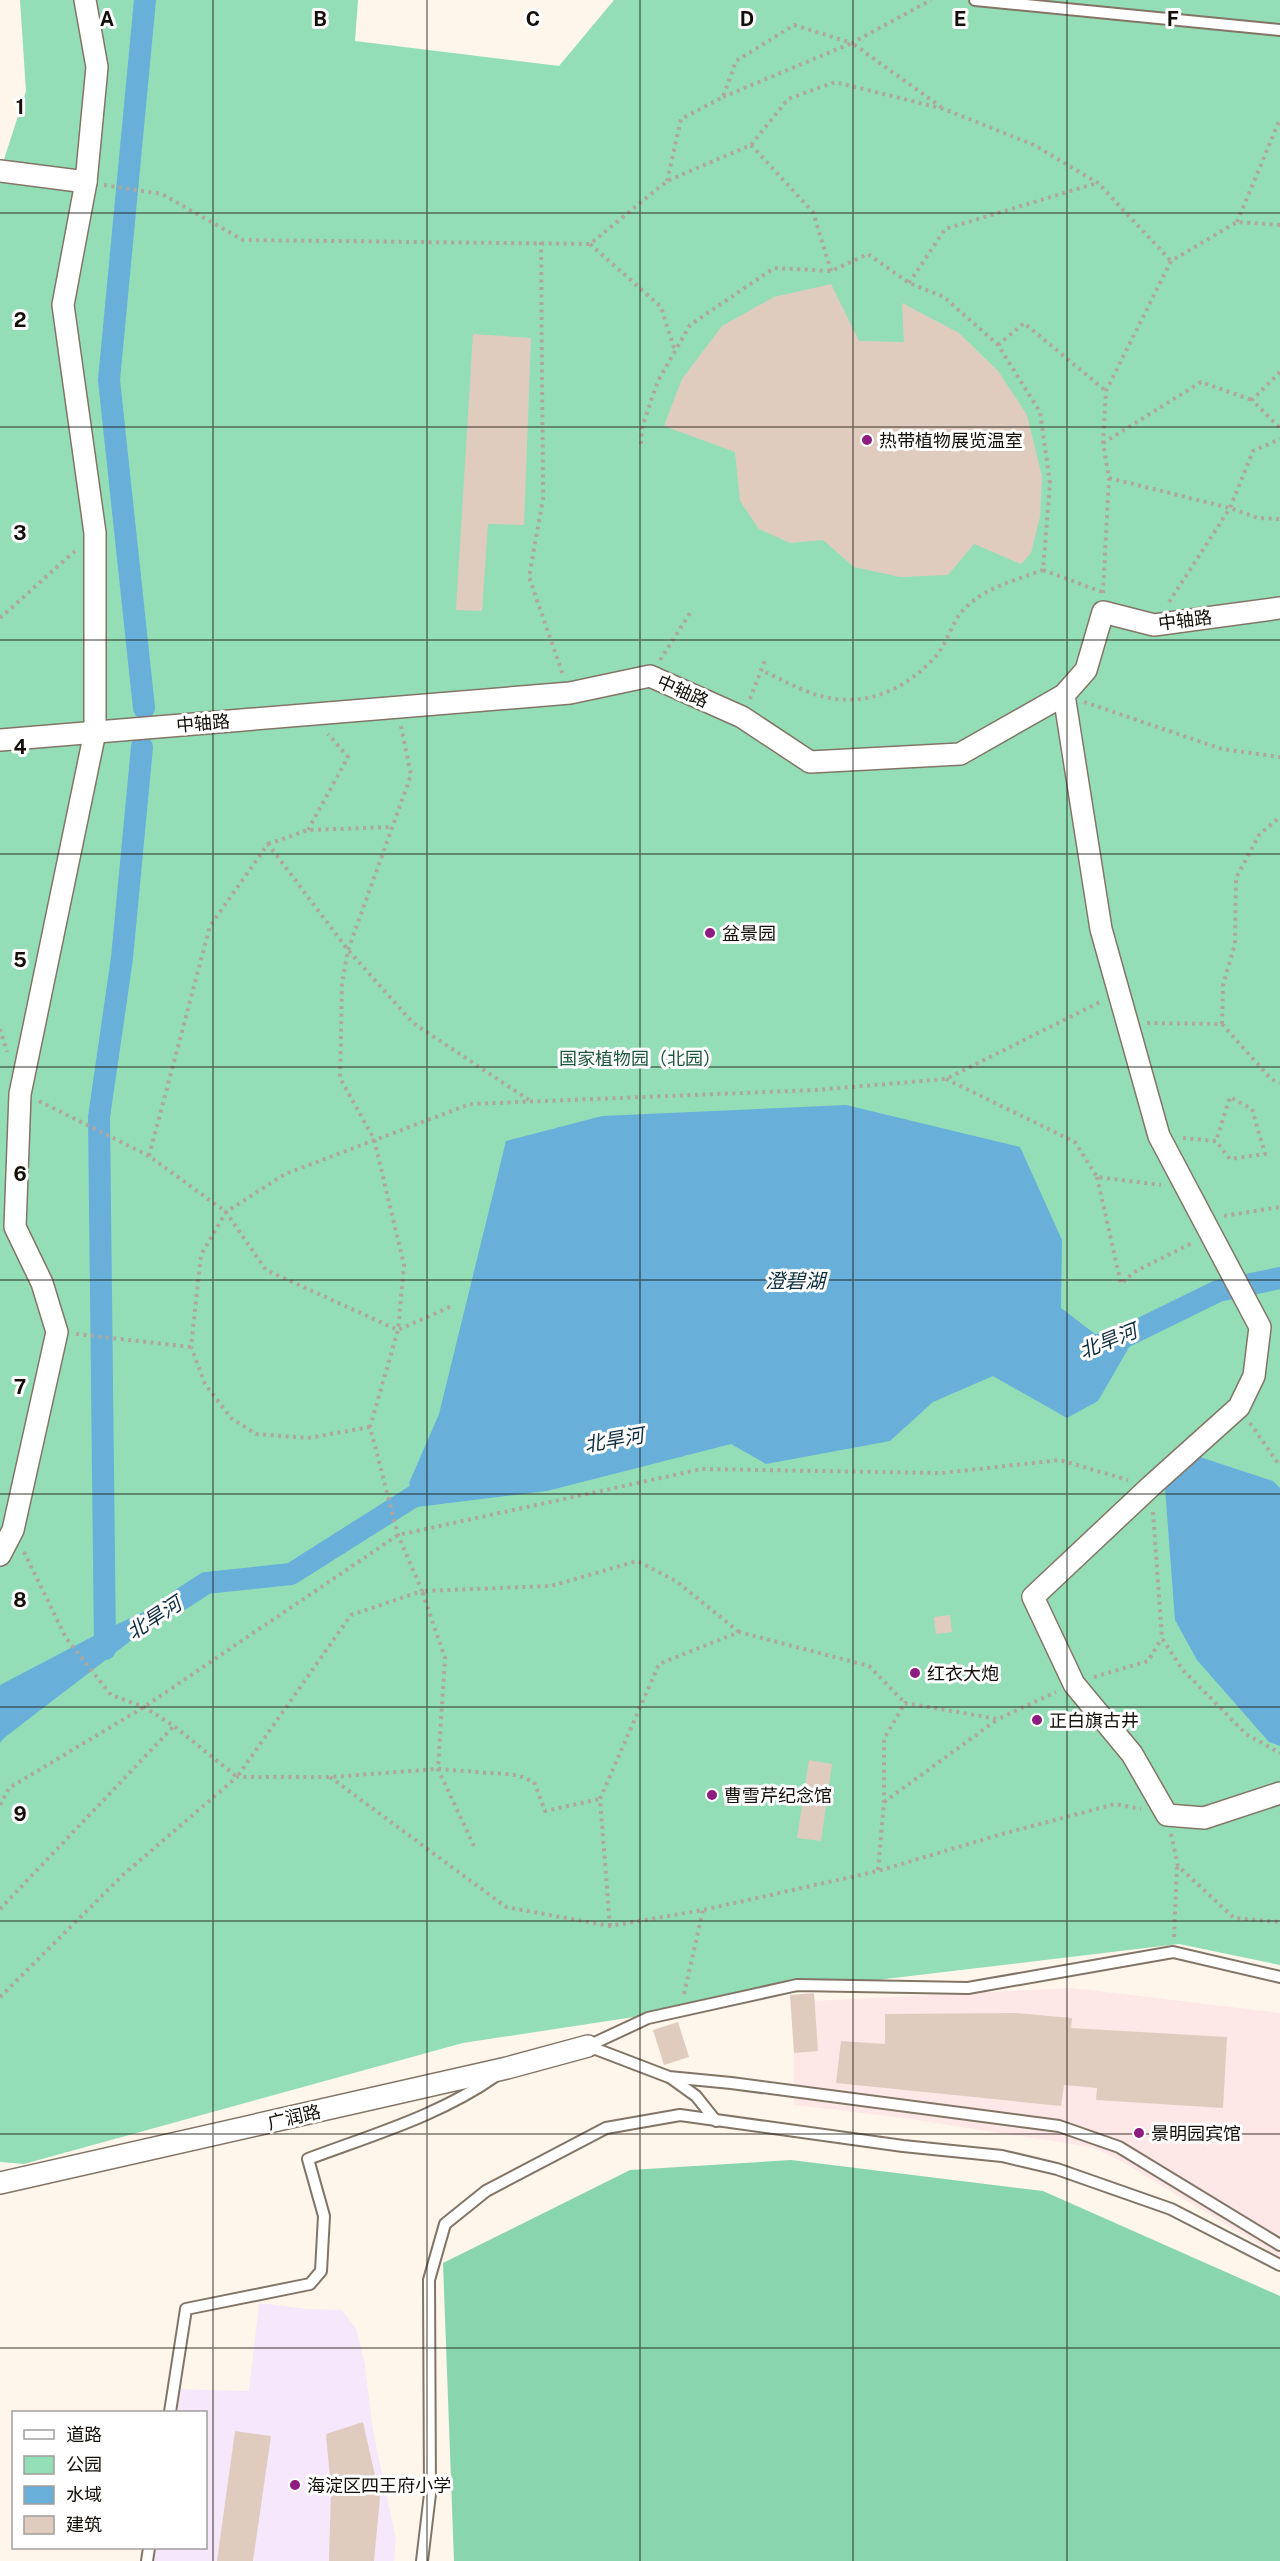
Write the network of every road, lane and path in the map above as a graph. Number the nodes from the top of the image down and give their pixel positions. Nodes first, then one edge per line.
1 (85, 0) edge
2 (931, 0) edge
3 (975, 0) edge
4 (1280, 30) edge
5 (852, 43) junction
6 (723, 97) junction
7 (944, 109) junction
8 (1280, 119) edge
9 (751, 146) junction
10 (0, 171) edge
11 (667, 181) junction
12 (86, 182) junction
13 (1098, 183) junction
14 (1237, 222) junction
15 (1279, 222) edge
16 (541, 242) junction
17 (590, 244) junction
18 (1171, 261) junction
19 (831, 271) junction
20 (909, 283) junction
21 (998, 345) junction
22 (675, 351) junction
23 (1280, 372) edge
24 (1106, 391) junction
25 (1252, 400) junction
26 (1280, 428) edge
27 (1280, 439) edge
28 (1103, 443) junction
29 (641, 444) dead end
30 (1109, 478) junction
31 (1230, 508) junction
32 (1280, 519) edge
33 (95, 532) junction
34 (1043, 570) junction
35 (1103, 602) junction
36 (1280, 608) edge
37 (692, 610) dead end
38 (0, 618) edge
39 (1154, 625) junction
40 (765, 660) dead end
41 (763, 671) junction
42 (650, 676) junction
43 (568, 693) junction
44 (1064, 694) junction
45 (398, 707) junction
46 (310, 714) junction
47 (742, 717) junction
48 (95, 732) junction
49 (0, 740) edge
50 (1280, 757) edge
51 (1280, 817) edge
52 (393, 827) junction
53 (308, 830) junction
54 (268, 843) junction
55 (348, 950) junction
56 (1119, 993) junction
57 (1127, 1022) junction
58 (1222, 1024) junction
59 (946, 1079) junction
60 (1280, 1083) edge
61 (20, 1094) junction
62 (533, 1103) junction
63 (1159, 1136) junction
64 (374, 1139) junction
65 (1215, 1141) junction
66 (147, 1155) junction
67 (1097, 1177) junction
68 (1185, 1187) junction
69 (1280, 1208) edge
70 (226, 1212) junction
71 (1208, 1226) junction
72 (452, 1306) dead end
73 (398, 1330) junction
74 (57, 1332) junction
75 (191, 1347) junction
76 (1239, 1407) junction
77 (370, 1427) junction
78 (1280, 1466) edge
79 (1151, 1486) junction
80 (13, 1530) junction
81 (398, 1535) junction
82 (0, 1555) edge
83 (422, 1591) junction
84 (739, 1632) junction
85 (1162, 1638) junction
86 (1074, 1684) junction
87 (905, 1703) junction
88 (144, 1707) junction
89 (998, 1719) junction
90 (174, 1726) junction
91 (1280, 1754) edge
92 (438, 1769) junction
93 (237, 1777) junction
94 (330, 1777) junction
95 (1280, 1792) edge
96 (600, 1799) junction
97 (884, 1802) junction
98 (0, 1805) edge
99 (1167, 1815) junction
100 (474, 1846) dead end
101 (1178, 1866) junction
102 (878, 1871) junction
103 (0, 1909) edge
104 (703, 1910) junction
105 (1280, 1922) edge
106 (610, 1926) junction
107 (1173, 1952) junction
108 (1280, 1977) edge
109 (0, 1997) edge
110 (680, 2009) junction
111 (588, 2046) junction
112 (507, 2068) junction
113 (669, 2077) junction
114 (716, 2121) junction
115 (0, 2183) edge
116 (1280, 2245) edge
117 (1280, 2265) edge
118 (170, 2411) edge
119 (422, 2561) edge

1 - 12 street
2 - 5 path
3 - 4 lane
5 - 6 path
5 - 6 path
5 - 7 path
6 - 11 path
7 - 9 path
7 - 13 path
8 - 14 path
9 - 11 path
9 - 19 path
10 - 12 street
11 - 17 path
12 - 16 path
12 - 33 street
13 - 18 path
13 - 20 path
14 - 15 path
14 - 18 path
16 - 17 path
16 - 43 path
17 - 22 path
18 - 24 path
19 - 20 path
19 - 22 path
20 - 21 path
21 - 24 path
21 - 34 path
22 - 29 path
23 - 25 path
24 - 28 path
25 - 26 path
25 - 28 path
27 - 31 path
28 - 30 path
30 - 31 path
30 - 35 path
31 - 32 path
31 - 39 path
33 - 38 path
33 - 48 street
34 - 35 path
34 - 41 path
35 - 39 street, 中轴路
35 - 44 street, 中轴路
36 - 39 street, 中轴路
37 - 42 path
40 - 41 path
41 - 47 path
42 - 43 street, 中轴路
42 - 47 street, 中轴路
43 - 45 street, 中轴路
44 - 47 street, 中轴路
44 - 50 path
44 - 56 street
45 - 46 street, 中轴路
45 - 52 path
46 - 48 street, 中轴路
46 - 53 path
48 - 49 street, 中轴路
48 - 61 street
51 - 58 path
52 - 53 path
52 - 55 path
53 - 54 path
54 - 55 path
54 - 66 path
55 - 62 path
55 - 64 path
56 - 57 street
56 - 59 path
57 - 58 path
57 - 63 street
58 - 60 path
59 - 62 path
59 - 67 path
61 - 66 path
61 - 74 street
62 - 64 path
63 - 65 path
63 - 68 street
64 - 70 path
64 - 73 path
65 - 65 path
66 - 70 path
67 - 68 path
67 - 71 path
68 - 71 street
69 - 71 path
70 - 73 path
70 - 75 path
71 - 76 street
72 - 73 path
73 - 77 path
74 - 75 path
74 - 80 street
75 - 77 path
76 - 78 path
76 - 79 street
77 - 81 path
79 - 81 path
79 - 85 path
79 - 86 street
80 - 82 street
80 - 88 path
81 - 83 path
81 - 88 path
83 - 84 path
83 - 92 path
83 - 93 path
84 - 87 path
84 - 96 path
85 - 86 path
85 - 91 path
86 - 89 path
86 - 99 street
87 - 89 path
87 - 97 path
88 - 90 path
88 - 98 path
89 - 97 path
90 - 93 path
90 - 103 path
92 - 94 path
92 - 96 path
92 - 100 path
93 - 94 path
93 - 109 path
94 - 106 path
95 - 99 street
96 - 106 path
97 - 102 path
99 - 101 path
99 - 102 path
101 - 105 path
101 - 107 path
102 - 104 path
104 - 106 path
104 - 110 path
107 - 108 lane
107 - 110 lane
110 - 111 lane
111 - 112 street, 广润路
111 - 113 lane
112 - 115 street, 广润路
112 - 118 lane
113 - 114 lane
113 - 116 lane
114 - 117 lane
114 - 119 lane

